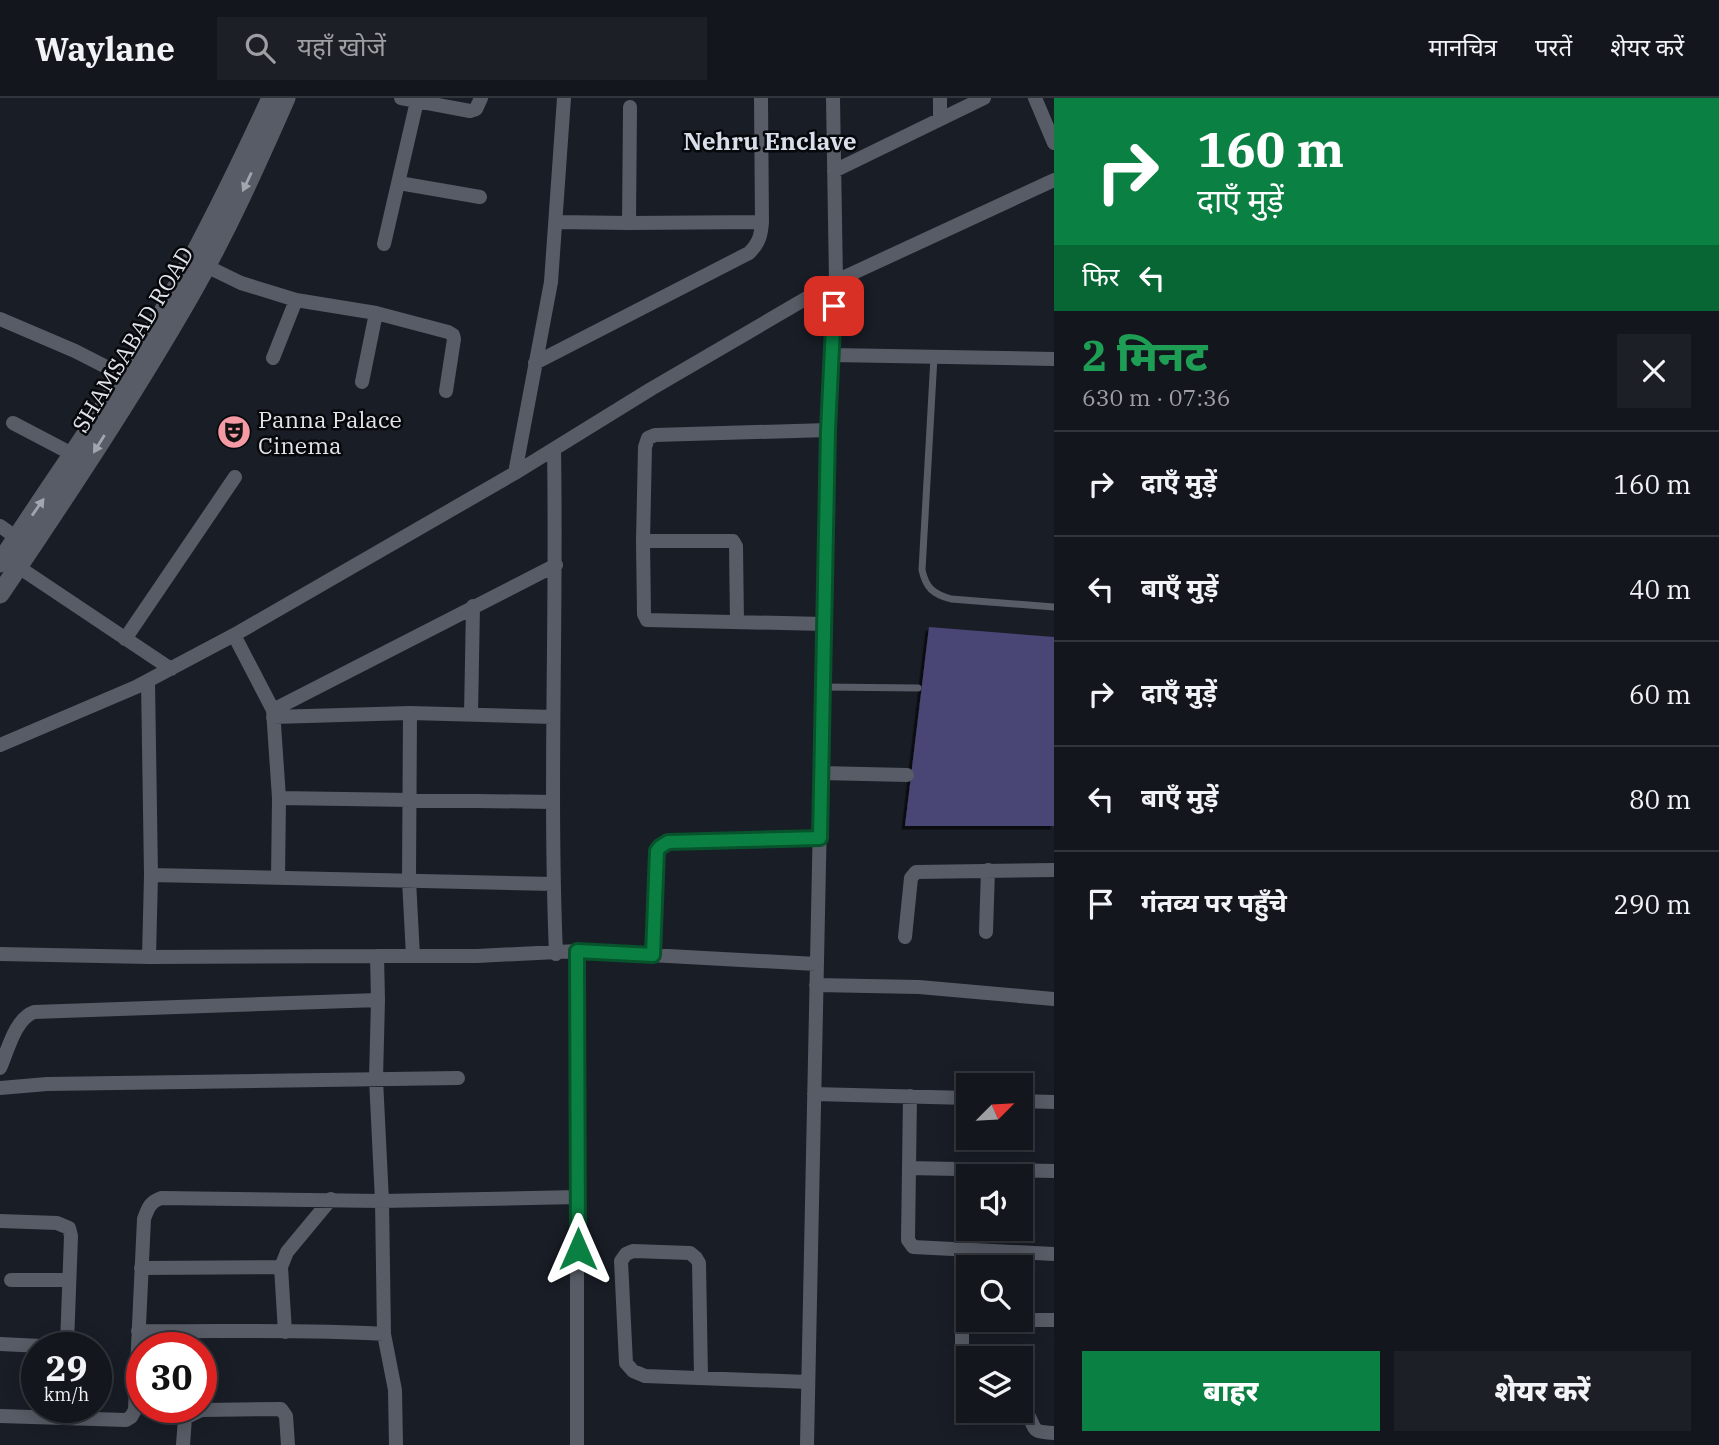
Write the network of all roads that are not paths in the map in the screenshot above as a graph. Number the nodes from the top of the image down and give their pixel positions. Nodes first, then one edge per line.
1 (271, 98) edge
2 (286, 98) edge
3 (401, 98) edge
4 (481, 98) edge
5 (564, 98) edge
6 (761, 98) edge
7 (833, 98) edge
8 (940, 98) edge
9 (984, 98) edge
10 (1035, 98) edge
11 (417, 101) junction
12 (630, 107) dead end
13 (940, 118) junction
14 (1054, 143) edge
15 (834, 171) junction
16 (1054, 180) edge
17 (399, 183) junction
18 (480, 197) dead end
19 (556, 222) junction
20 (762, 222) junction
21 (629, 223) junction
22 (384, 244) dead end
23 (206, 266) junction
24 (836, 281) junction
25 (296, 300) junction
26 (376, 313) junction
27 (0, 319) edge
28 (832, 355) junction
29 (934, 357) junction
30 (273, 358) dead end
31 (1054, 359) edge
32 (535, 363) junction
33 (124, 376) junction
34 (362, 382) dead end
35 (446, 391) dead end
36 (13, 423) dead end
37 (828, 430) junction
38 (554, 449) junction
39 (74, 455) junction
40 (515, 473) junction
41 (235, 477) dead end
42 (0, 526) edge
43 (17, 538) junction
44 (643, 541) junction
45 (7, 562) edge
46 (556, 565) junction
47 (0, 594) edge
48 (473, 606) junction
49 (1054, 607) edge
50 (737, 622) junction
51 (824, 624) junction
52 (234, 635) junction
53 (125, 639) junction
54 (171, 669) junction
55 (148, 681) junction
56 (823, 687) junction
57 (918, 688) dead end
58 (410, 713) junction
59 (273, 714) junction
60 (471, 715) junction
61 (553, 717) junction
62 (0, 745) edge
63 (821, 773) junction
64 (907, 775) dead end
65 (279, 799) junction
66 (410, 799) junction
67 (552, 802) junction
68 (820, 838) junction
69 (988, 870) junction
70 (1054, 870) edge
71 (151, 875) junction
72 (278, 878) junction
73 (409, 880) junction
74 (553, 884) junction
75 (986, 932) dead end
76 (905, 937) dead end
77 (577, 951) junction
78 (0, 954) edge
79 (555, 954) junction
80 (653, 955) junction
81 (377, 956) junction
82 (413, 956) junction
83 (149, 957) junction
84 (816, 964) junction
85 (816, 985) junction
86 (1054, 999) edge
87 (378, 1000) junction
88 (0, 1068) edge
89 (458, 1078) dead end
90 (376, 1079) junction
91 (0, 1088) edge
92 (814, 1094) junction
93 (910, 1096) junction
94 (956, 1098) edge
95 (1033, 1101) edge
96 (1054, 1102) edge
97 (909, 1168) junction
98 (1054, 1171) edge
99 (578, 1197) junction
100 (331, 1199) junction
101 (382, 1200) junction
102 (0, 1221) edge
103 (1054, 1254) edge
104 (281, 1267) junction
105 (141, 1268) junction
106 (11, 1280) dead end
107 (69, 1280) junction
108 (1054, 1320) edge
109 (138, 1331) junction
110 (285, 1332) junction
111 (384, 1334) junction
112 (0, 1344) edge
113 (962, 1346) edge
114 (701, 1377) junction
115 (808, 1382) junction
116 (0, 1416) edge
117 (1030, 1423) edge
118 (1054, 1433) edge
119 (183, 1445) edge
120 (288, 1445) edge
121 (396, 1445) edge
122 (577, 1445) edge
123 (807, 1445) edge

1 - 33 main road, SHAMSABAD ROAD
2 -> 23 main road, SHAMSABAD ROAD
3 - 11 street
4 - 11 street
5 - 19 street
6 - 20 street
7 - 15 street
8 - 13 street
9 - 13 street
10 - 14 street
11 - 17 street
12 - 21 street
13 - 15 street
15 - 24 street
16 - 24 street
17 - 18 street
17 - 22 street
19 - 21 street
19 - 32 street
20 - 21 street
20 - 32 street
23 - 25 street
23 -> 45 main road, SHAMSABAD ROAD
24 - 28 street
24 - 38 street
25 - 26 street
25 - 30 street
26 - 34 street
26 - 35 street
27 - 33 street
28 - 29 street
28 - 37 street
29 - 31 street
29 - 49 lane
32 - 40 street
33 - 39 main road, SHAMSABAD ROAD
36 - 39 street
37 - 44 street
37 - 51 street
38 - 40 street
38 - 46 street
43 -> 39 main road, SHAMSABAD ROAD
40 - 52 street
41 - 53 street
42 - 43 street
43 - 45 main road, SHAMSABAD ROAD
44 - 50 street
44 - 50 street
45 - 47 main road, SHAMSABAD ROAD
45 - 53 street
46 - 48 street
46 - 61 street
48 - 59 street
48 - 60 street
50 - 51 street
51 - 56 street
52 - 54 street
52 - 59 street
53 - 54 street
54 - 55 street
55 - 62 street
55 - 71 street
56 - 57 lane
56 - 63 street
58 - 59 street
58 - 60 street
58 - 66 street
59 - 65 street
60 - 61 street
61 - 67 street
63 - 64 street
63 - 68 street
65 - 66 street
65 - 72 street
66 - 67 street
66 - 73 street
67 - 74 street
68 - 80 street
68 - 84 street
69 - 70 street
69 - 75 street
69 - 76 street
71 - 72 street
71 - 83 street
72 - 73 street
73 - 74 street
73 - 82 street
74 - 79 street
77 - 79 street
77 - 80 street
77 - 99 street
78 - 83 street
79 - 82 street
80 - 84 street
81 - 82 street
81 - 83 street
81 - 87 street
84 - 85 street
85 - 86 street
85 - 92 street
87 - 88 street
87 - 90 street
89 - 90 street
90 - 91 street
90 - 101 street
92 - 93 street
92 - 115 street
93 - 94 street
93 - 97 street
95 - 96 street
97 - 98 street
97 - 103 street
99 - 101 street
99 - 122 street
100 - 101 street
100 - 104 street
100 - 105 street
101 - 111 street
102 - 107 street
104 - 105 street
104 - 110 street
105 - 109 street
106 - 107 street
107 - 112 street
108 - 113 street
109 - 110 street
109 - 116 street
110 - 111 street
111 - 121 street
114 - 114 street
114 - 115 street
115 - 123 street
117 - 118 street
119 - 120 street

